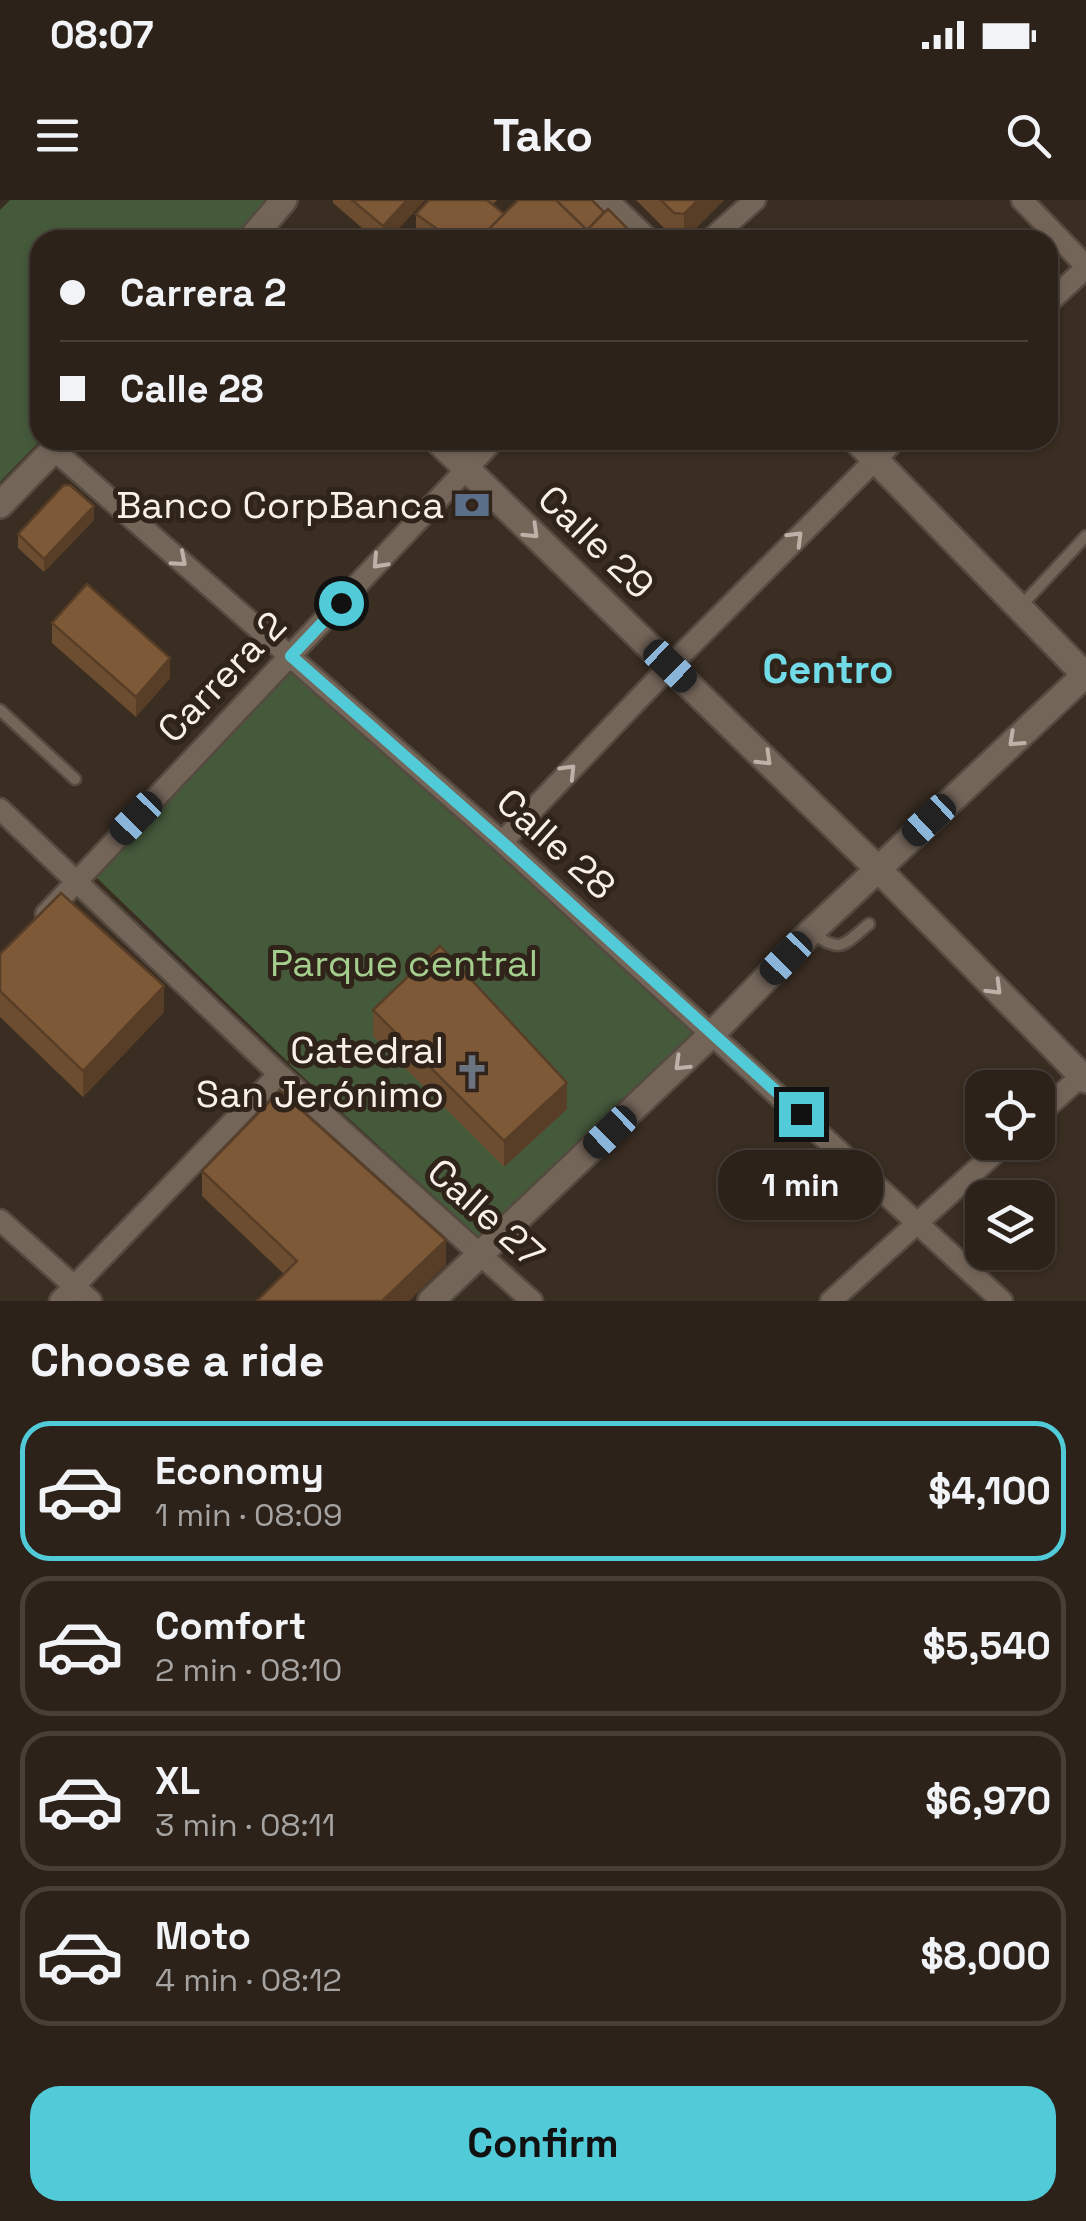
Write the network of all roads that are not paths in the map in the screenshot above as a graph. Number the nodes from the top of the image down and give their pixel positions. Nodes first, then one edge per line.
1 (284, 200) edge
2 (604, 200) edge
3 (755, 200) edge
4 (1022, 200) edge
5 (258, 230) edge
6 (636, 230) edge
7 (721, 230) edge
8 (1051, 230) edge
9 (1058, 238) edge
10 (1086, 267) edge
11 (1058, 293) edge
12 (53, 450) edge
13 (64, 450) edge
14 (447, 450) edge
15 (484, 450) edge
16 (865, 450) edge
17 (867, 450) edge
18 (466, 468) junction
19 (0, 505) edge
20 (1086, 536) edge
21 (1020, 606) junction
22 (291, 656) junction
23 (670, 666) junction
24 (1086, 675) edge
25 (0, 710) edge
26 (75, 779) dead end
27 (0, 809) edge
28 (502, 842) junction
29 (878, 869) junction
30 (78, 881) junction
31 (869, 924) dead end
32 (811, 932) junction
33 (26, 935) edge
34 (713, 1033) junction
35 (279, 1074) junction
36 (1085, 1076) edge
37 (1055, 1101) edge
38 (987, 1160) edge
39 (0, 1220) edge
40 (918, 1222) junction
41 (480, 1255) junction
42 (67, 1294) edge
43 (91, 1301) edge
44 (430, 1301) edge
45 (532, 1301) edge
46 (832, 1301) edge
47 (1002, 1301) edge

1 - 5 street
2 - 6 street
3 - 7 street
4 - 8 street
9 - 10 street
10 - 11 street
12 - 19 street
13 -> 22 street, Calle 28
14 - 18 street, Calle 29
15 - 18 street, Carrera 2
23 -> 16 street
17 - 21 street
18 -> 22 street, Carrera 2
18 -> 23 street, Calle 29
20 - 21 lane
21 - 24 street
22 - 28 street, Calle 28
22 - 30 street, Carrera 2
28 -> 23 street
23 -> 29 street, Calle 29
24 -> 29 street
25 - 26 lane
27 - 30 street, Calle 27
28 - 34 street, Calle 28
29 - 32 street
29 -> 36 street, Calle 29
30 - 33 street, Carrera 2
30 - 35 street, Calle 27
31 - 32 lane
32 - 34 street
34 - 40 street, Calle 28
34 -> 41 street
35 - 41 street, Calle 27
35 - 42 street
36 - 37 street
38 - 40 street
39 - 42 street
40 - 46 street
40 - 47 street, Calle 28
41 - 44 street
41 - 45 street, Calle 27
42 - 43 street

